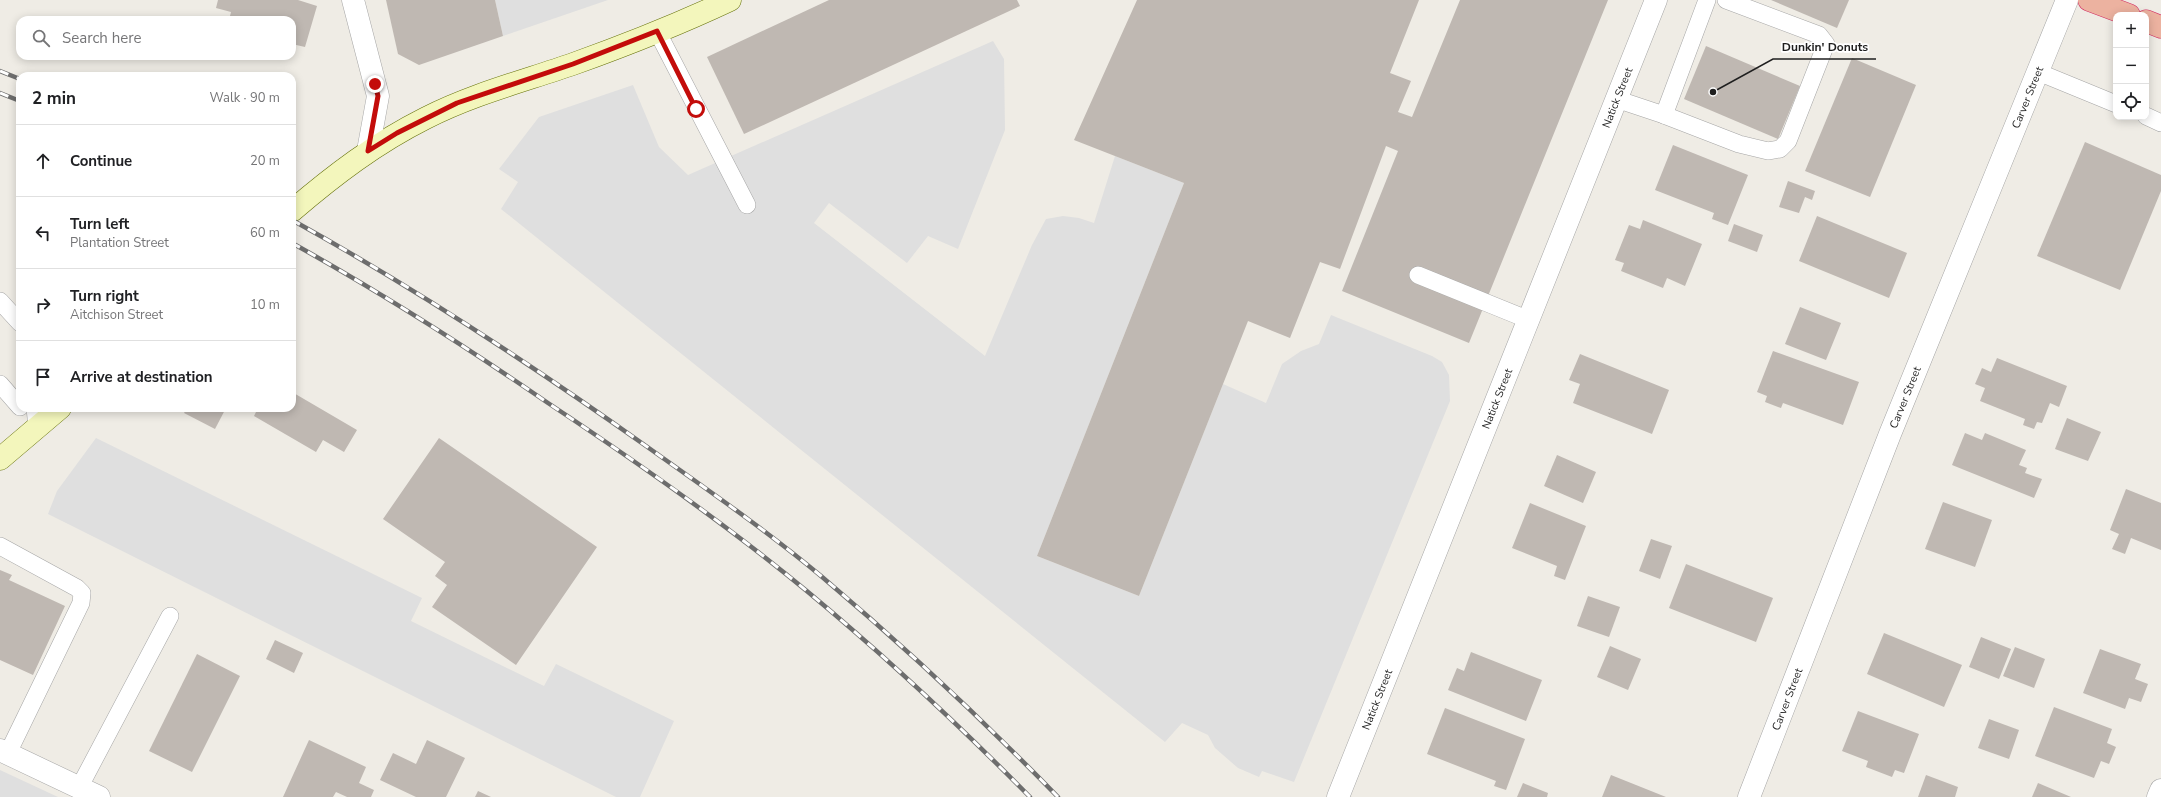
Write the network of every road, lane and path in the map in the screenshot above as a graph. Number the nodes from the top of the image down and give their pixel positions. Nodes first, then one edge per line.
1 (353, 0) edge
2 (730, 0) edge
3 (1656, 0) edge
4 (1707, 0) edge
5 (1726, 0) edge
6 (2067, 0) edge
7 (2089, 0) edge
8 (2121, 12) edge
9 (2149, 22) edge
10 (2161, 27) edge
11 (657, 31) junction
12 (2038, 72) junction
13 (1616, 99) junction
14 (2113, 103) edge
15 (1664, 115) junction
16 (2149, 117) edge
17 (2161, 123) edge
18 (368, 151) junction
19 (747, 205) dead end
20 (296, 208) edge
21 (1418, 274) dead end
22 (0, 301) edge
23 (16, 319) edge
24 (1529, 320) junction
25 (0, 384) edge
26 (16, 403) edge
27 (27, 412) edge
28 (49, 412) edge
29 (36, 417) edge
30 (0, 460) edge
31 (0, 546) edge
32 (170, 616) dead end
33 (4, 752) edge
34 (79, 788) junction
35 (2161, 790) edge
36 (99, 797) edge
37 (1338, 797) edge
38 (1749, 797) edge
39 (2158, 797) edge

1 - 18 street
2 - 11 main road
3 - 13 street, Natick Street
4 - 15 lane
5 - 15 lane
6 - 12 street, Carver Street
7 - 8 highway
9 - 10 highway
11 - 18 main road
11 - 19 lane
12 - 14 lane
12 - 38 street, Carver Street
13 - 15 lane
13 - 24 street, Natick Street
16 - 17 lane
18 - 20 main road
21 - 24 lane
22 - 23 lane
24 - 37 street, Natick Street
25 - 26 lane
27 - 29 lane
28 - 29 main road
29 - 30 main road
31 - 33 lane
32 - 34 lane
33 - 34 street
34 - 36 street
35 - 39 street

